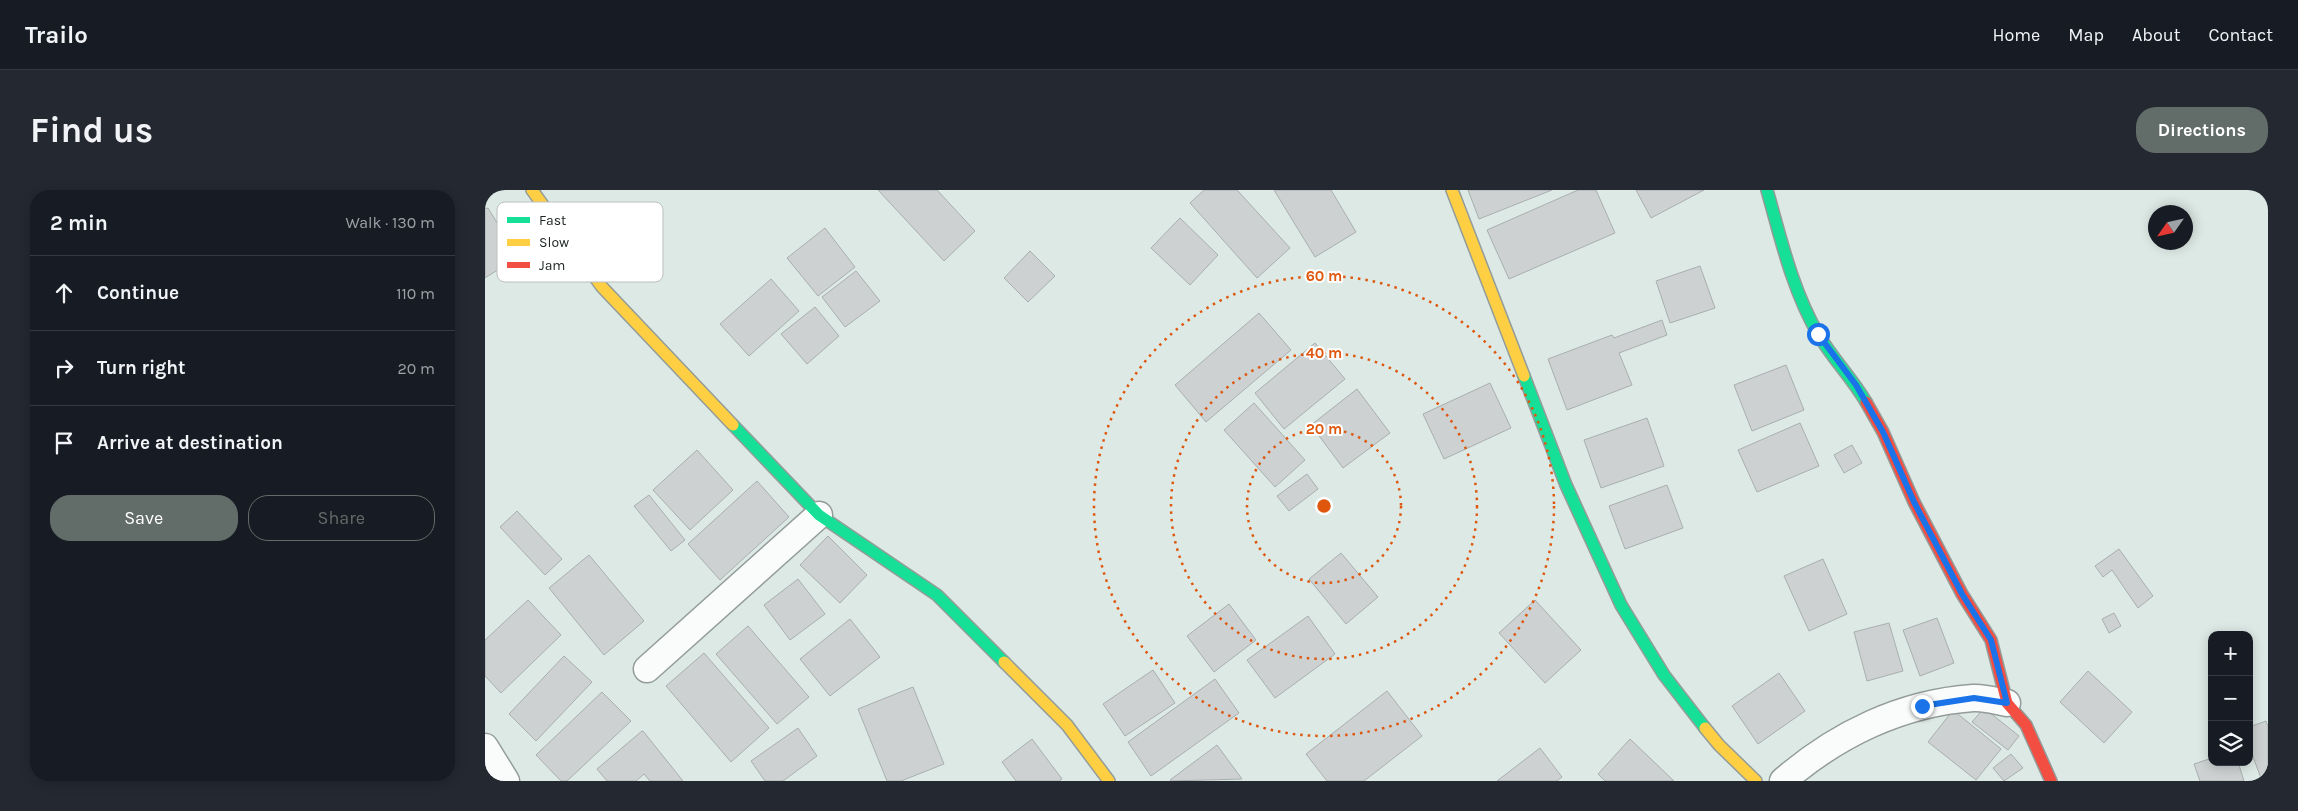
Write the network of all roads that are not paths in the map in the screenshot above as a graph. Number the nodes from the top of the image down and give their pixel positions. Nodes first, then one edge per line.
1 (532, 190) edge
2 (1452, 190) edge
3 (1767, 190) edge
4 (541, 202) edge
5 (599, 282) edge
6 (819, 515) junction
7 (647, 669) dead end
8 (2007, 703) junction
9 (485, 747) edge
10 (506, 781) edge
11 (1109, 781) edge
12 (1756, 781) edge
13 (1783, 781) edge
14 (2051, 781) edge

1 - 4 street
2 - 12 street
3 - 8 street
5 - 6 street
6 - 7 street
6 - 11 street
8 - 13 street
8 - 14 street
9 - 10 street

